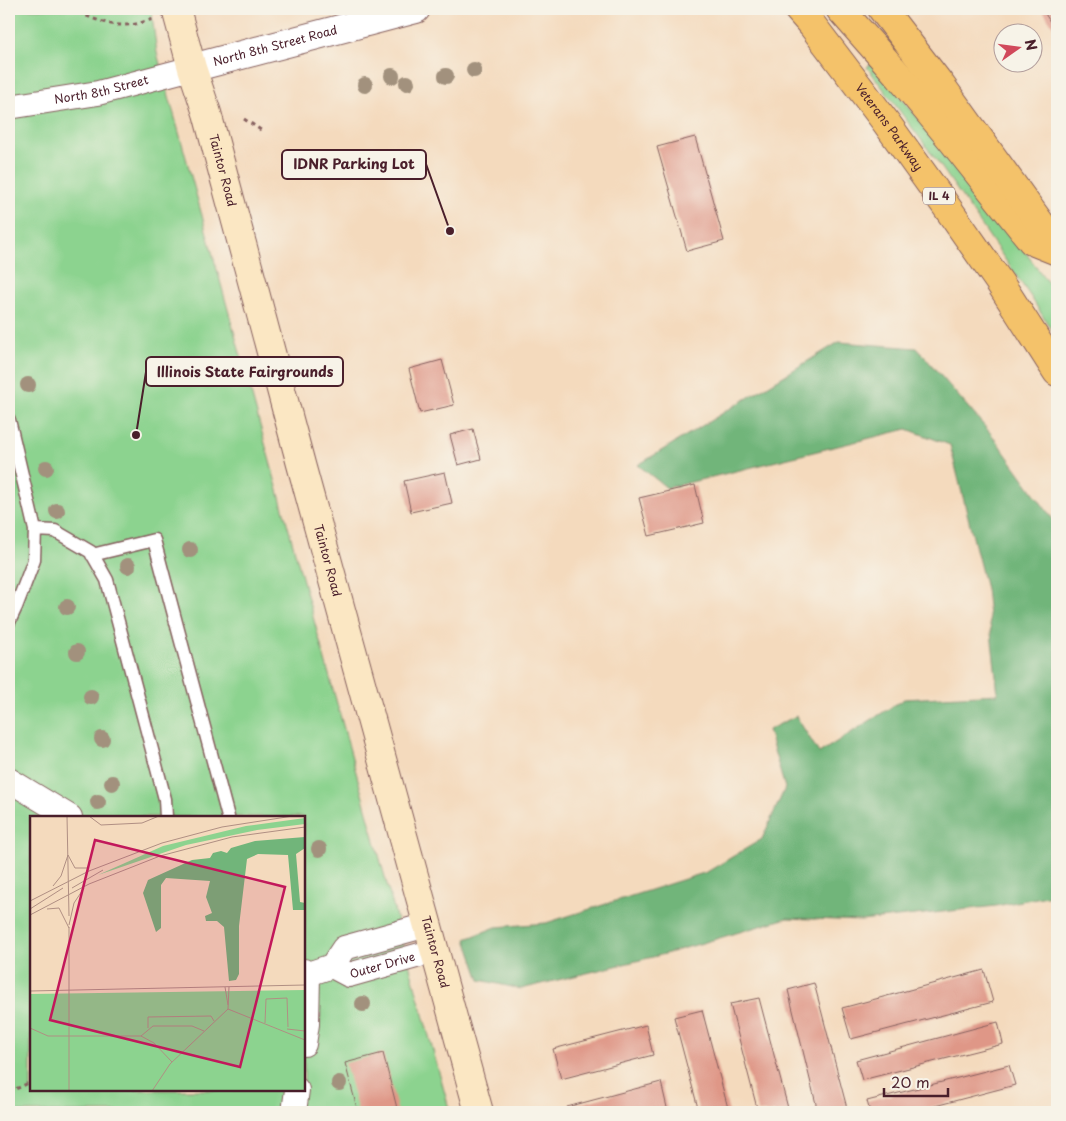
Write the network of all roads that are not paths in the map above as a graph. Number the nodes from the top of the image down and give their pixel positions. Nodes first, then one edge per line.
1 (416, 9) edge
2 (788, 9) edge
3 (840, 9) edge
4 (882, 9) edge
5 (905, 9) edge
6 (165, 14) edge
7 (805, 17) edge
8 (192, 68) junction
9 (9, 107) edge
10 (1036, 217) junction
11 (1057, 250) edge
12 (1057, 372) edge
13 (9, 420) edge
14 (35, 530) junction
15 (92, 555) junction
16 (9, 622) edge
17 (9, 780) edge
18 (68, 816) edge
19 (166, 816) edge
20 (228, 816) edge
21 (427, 924) junction
22 (434, 951) junction
23 (332, 966) junction
24 (306, 972) edge
25 (305, 1037) edge
26 (297, 1091) edge
27 (294, 1112) edge
28 (479, 1112) edge

1 - 8 street, North 8th Street Road
2 - 7 highway, Veterans Parkway
3 - 11 highway
4 - 10 highway
5 - 10 highway
6 - 8 main road, Taintor Road
7 - 12 highway, Veterans Parkway / IL 4
8 - 9 street, North 8th Street
8 - 21 main road, Taintor Road
10 - 11 highway
13 - 14 lane
14 - 15 lane
14 - 16 lane
15 - 19 lane
15 - 20 lane
17 - 18 street
21 - 22 main road, Taintor Road
21 - 23 street, Outer Drive
22 - 23 street, Outer Drive
22 - 28 main road, Taintor Road
23 - 24 street, Outer Drive
24 - 25 street
26 - 27 street

